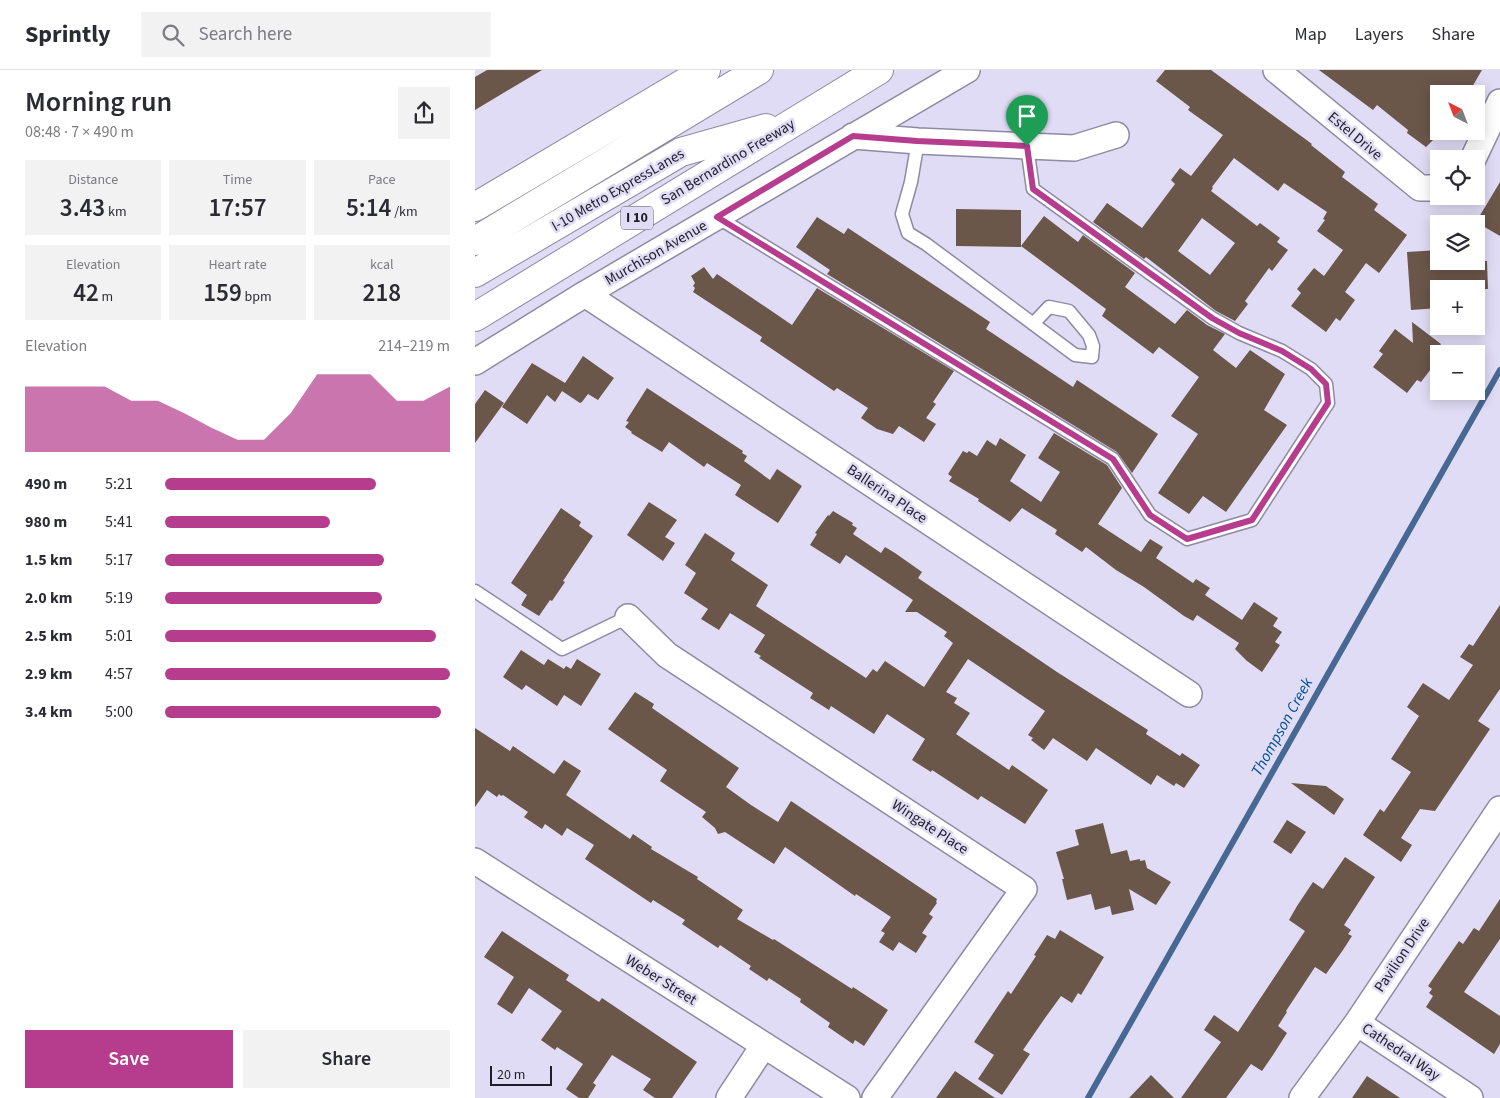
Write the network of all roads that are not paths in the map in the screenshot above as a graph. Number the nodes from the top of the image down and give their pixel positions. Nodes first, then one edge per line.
1 (706, 70) edge
2 (759, 70) edge
3 (879, 70) edge
4 (967, 70) edge
5 (1276, 70) edge
6 (1500, 102) edge
7 (799, 119) junction
8 (1116, 135) dead end
9 (853, 136) junction
10 (917, 141) junction
11 (1027, 146) junction
12 (1477, 150) edge
13 (1430, 188) edge
14 (475, 208) edge
15 (717, 217) junction
16 (475, 241) edge
17 (475, 273) edge
18 (585, 294) junction
19 (475, 317) edge
20 (1033, 324) junction
21 (475, 362) edge
22 (475, 591) edge
23 (629, 617) joint
24 (1189, 694) dead end
25 (1500, 810) edge
26 (475, 861) edge
27 (1357, 1023) junction
28 (764, 1045) junction
29 (729, 1098) edge
30 (847, 1098) edge
31 (875, 1098) edge
32 (1301, 1098) edge
33 (1470, 1098) edge

1 - 14 highway
2 - 16 highway, I-10 Metro ExpressLanes
3 - 7 highway, San Bernardino Freeway / I 10
4 - 9 street, Murchison Avenue
5 - 13 street, Estel Drive
6 - 12 street
7 - 17 highway, I-10 Metro ExpressLanes
7 - 19 highway, San Bernardino Freeway / I 10
8 - 11 street
9 - 10 street
9 - 15 street, Murchison Avenue
10 - 11 street
10 - 20 lane
11 - 15 lane
15 - 18 street, Murchison Avenue
18 - 21 street, Murchison Avenue
18 - 24 street, Ballerina Place
20 - 20 lane
22 - 23 lane
23 - 31 street, Wingate Place
25 - 27 street, Pavilion Drive
26 - 28 street, Weber Street
27 - 32 street, Pavilion Drive
27 - 33 street, Cathedral Way
28 - 29 street
28 - 30 street, Weber Street

